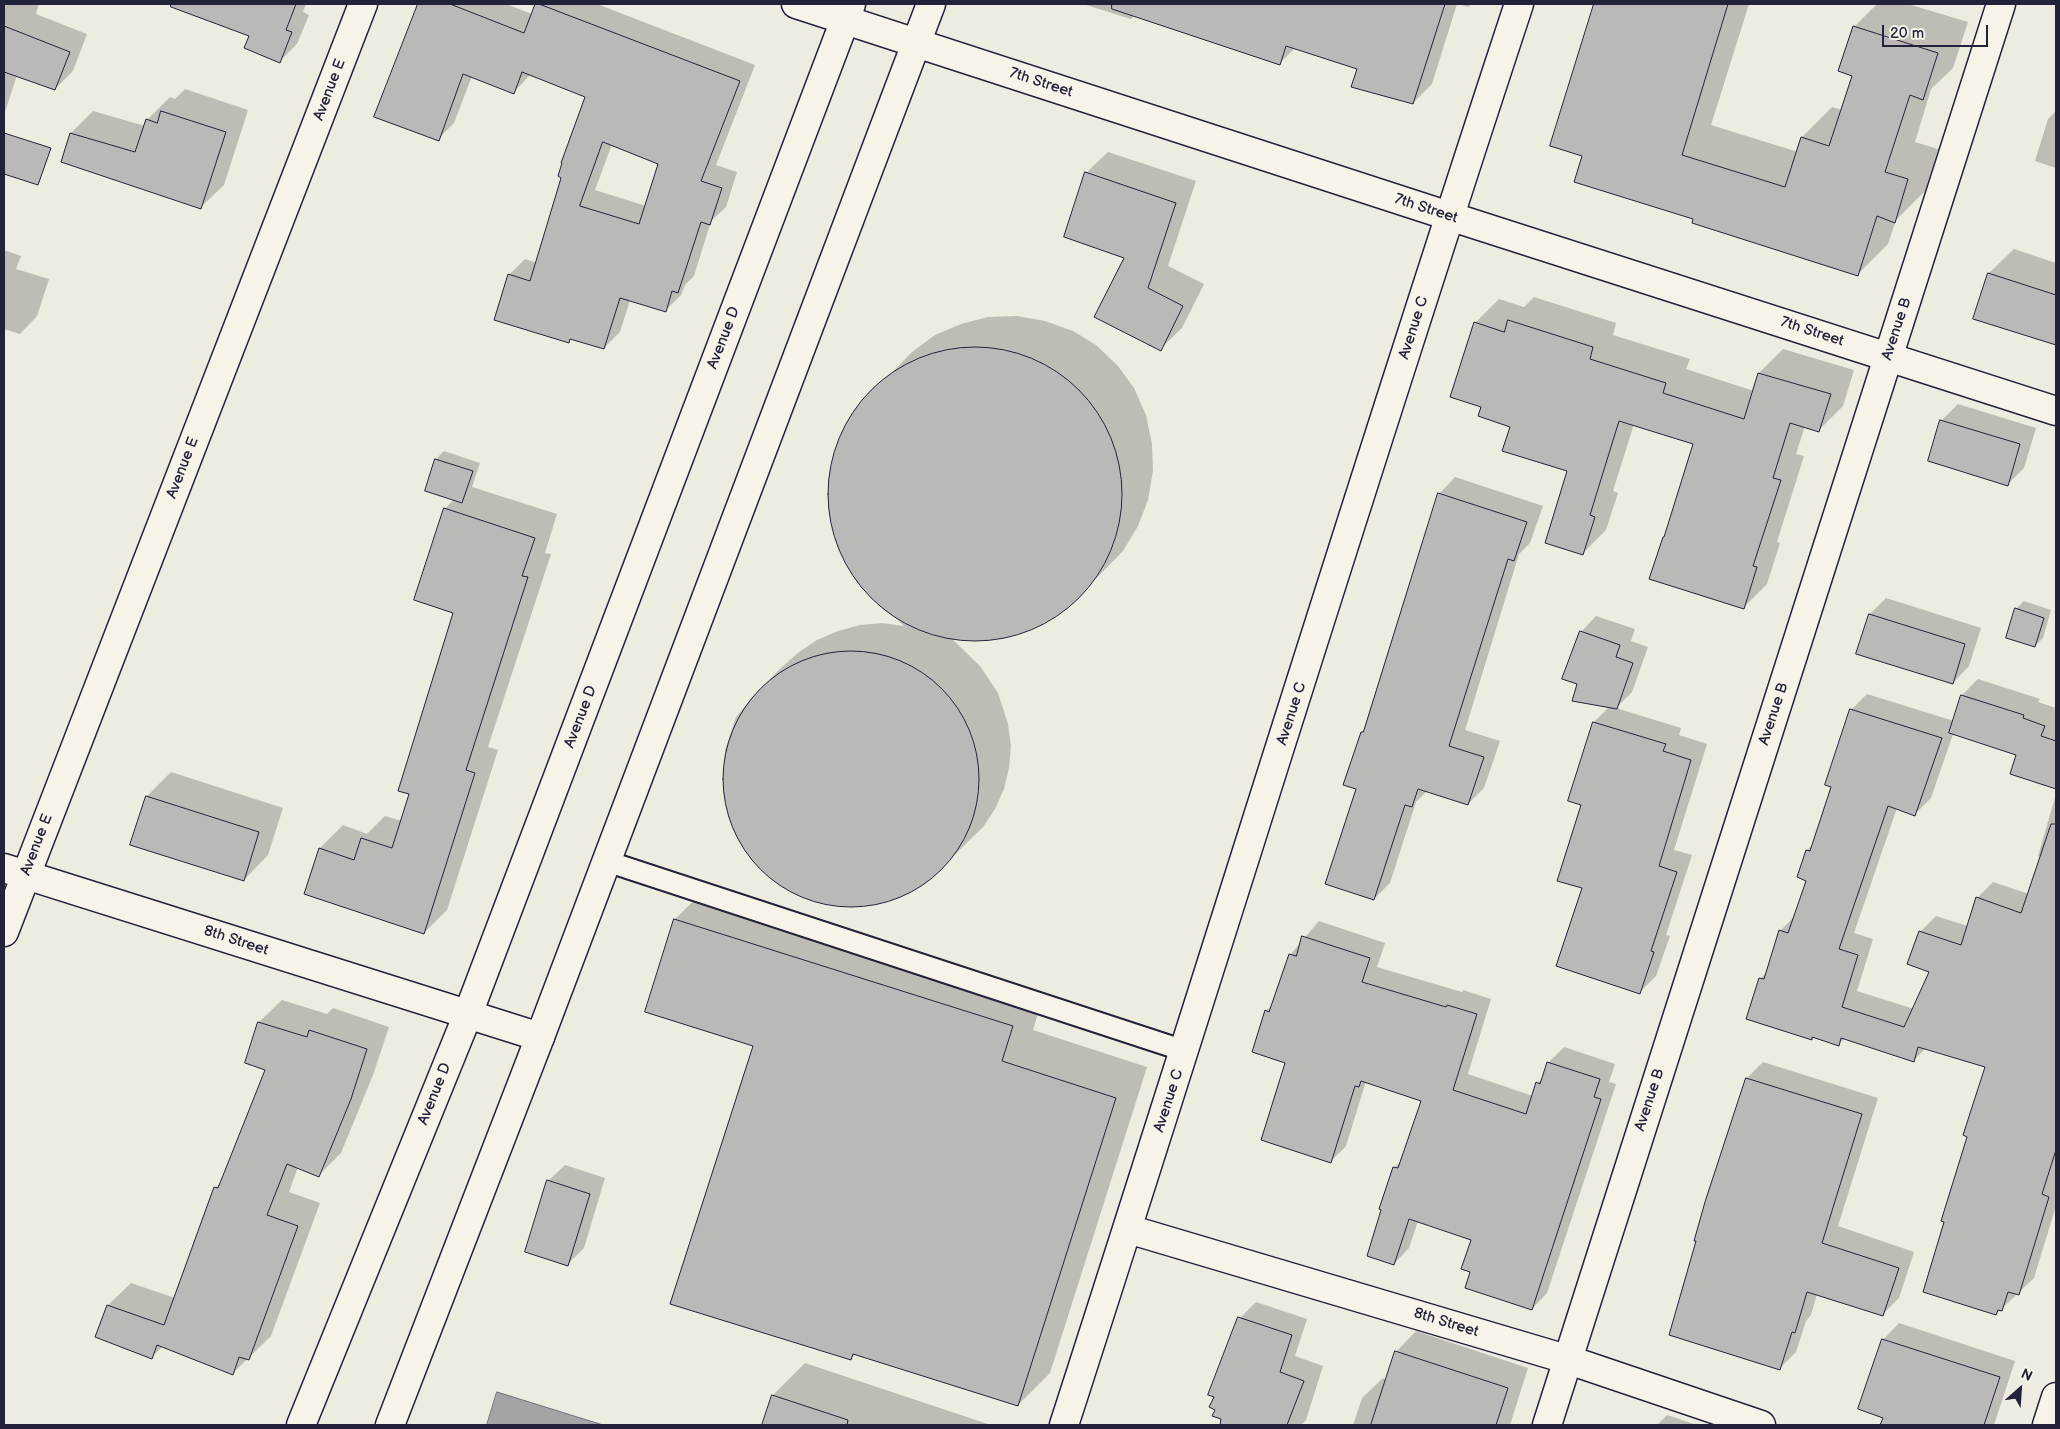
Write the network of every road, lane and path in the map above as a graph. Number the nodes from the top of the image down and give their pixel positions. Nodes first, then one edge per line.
1 (363, 4) edge
2 (796, 4) edge
3 (931, 4) edge
4 (1519, 4) edge
5 (2001, 4) edge
6 (848, 11) edge
7 (916, 42) junction
8 (1449, 216) junction
9 (1889, 356) junction
10 (2056, 411) edge
11 (606, 861) junction
12 (15, 872) edge
13 (4, 932) edge
14 (468, 1014) junction
15 (540, 1037) junction
16 (1185, 1051) junction
17 (1128, 1229) junction
18 (1566, 1359) junction
19 (2056, 1397) edge
20 (301, 1425) edge
21 (390, 1425) edge
22 (1064, 1425) edge
23 (1547, 1425) edge
24 (1761, 1425) edge
25 (2047, 1425) edge

1 - 12 street, Avenue E
2 - 6 street, 7th Street
3 - 7 street
4 - 8 street, Avenue C
5 - 9 street, Avenue B
6 - 7 street, 7th Street
6 - 14 street, Avenue D
7 - 8 street, 7th Street
7 - 11 street
8 - 9 street, 7th Street
8 - 16 street, Avenue C
9 - 10 street, 7th Street
9 - 18 street, Avenue B
11 - 15 street
11 - 16 lane
12 - 13 street, Avenue E
12 - 14 street, 8th Street
14 - 15 street, 8th Street
14 - 20 street, Avenue D
15 - 21 street
16 - 17 street, Avenue C
17 - 18 street, 8th Street
17 - 22 street, Avenue C
18 - 23 street, Avenue B
18 - 24 street, 8th Street
19 - 25 street

